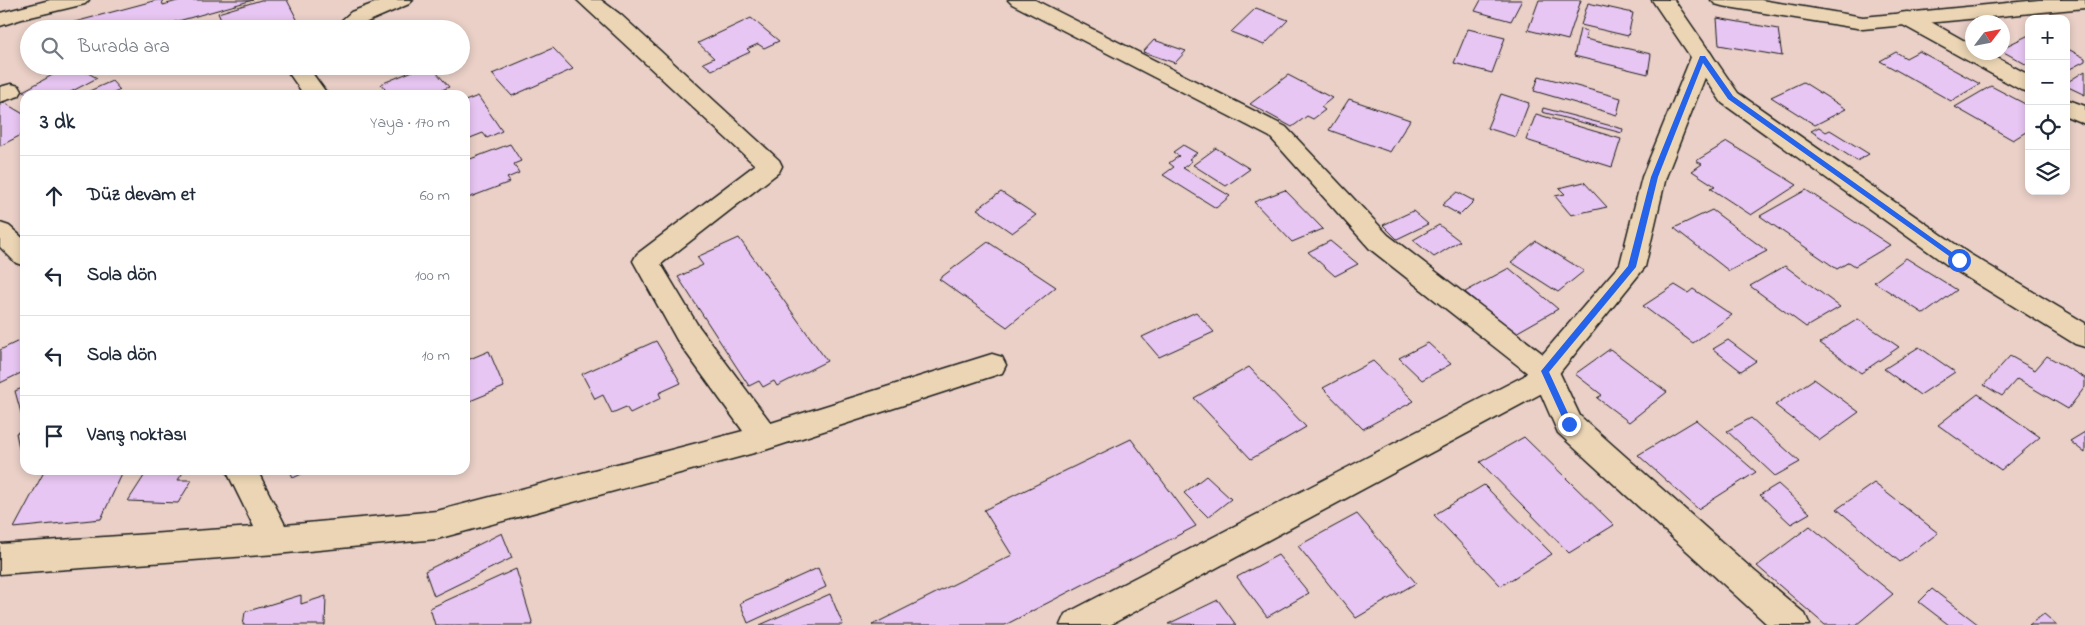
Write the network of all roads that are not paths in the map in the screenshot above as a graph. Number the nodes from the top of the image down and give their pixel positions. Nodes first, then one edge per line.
1 (78, 0) edge
2 (402, 0) edge
3 (588, 0) edge
4 (1019, 0) edge
5 (1663, 0) edge
6 (1722, 0) edge
7 (2085, 2) edge
8 (12, 11) edge
9 (350, 15) edge
10 (1907, 18) junction
11 (1702, 57) junction
12 (302, 75) edge
13 (2025, 83) edge
14 (312, 90) edge
15 (2070, 108) edge
16 (2085, 116) edge
17 (0, 232) edge
18 (20, 251) edge
19 (2085, 336) edge
20 (992, 366) dead end
21 (1545, 371) junction
22 (765, 438) junction
23 (243, 475) edge
24 (276, 540) junction
25 (0, 559) edge
26 (1077, 625) edge
27 (1793, 625) edge

1 - 8 street
2 - 9 street
3 - 22 street
4 - 21 street
5 - 11 street
6 - 10 street
7 - 10 street
10 - 13 street
11 - 19 street
11 - 21 street
12 - 14 street
15 - 16 street
17 - 18 street
20 - 22 street
21 - 26 street
21 - 27 street
22 - 24 street
23 - 24 street
24 - 25 street

